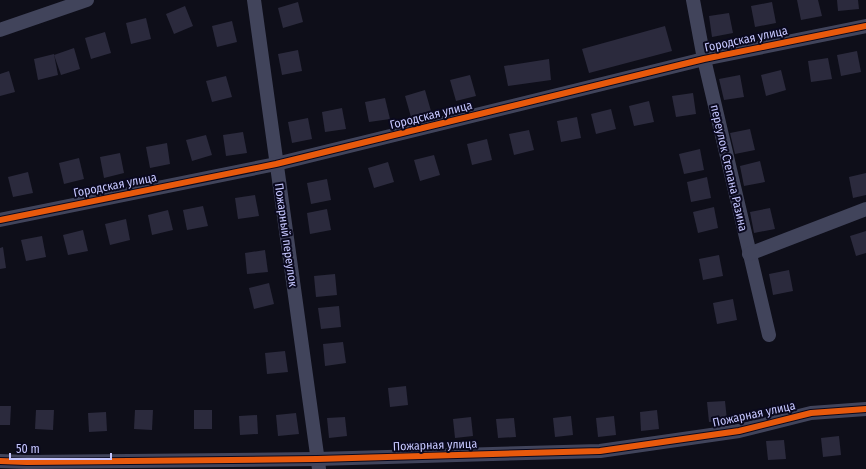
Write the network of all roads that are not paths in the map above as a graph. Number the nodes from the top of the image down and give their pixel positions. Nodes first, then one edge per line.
1 (87, 0) edge
2 (254, 0) edge
3 (693, 0) edge
4 (866, 26) edge
5 (0, 30) edge
6 (704, 59) junction
7 (276, 164) junction
8 (866, 209) edge
9 (0, 220) edge
10 (749, 254) junction
11 (769, 335) dead end
12 (866, 409) edge
13 (0, 461) edge
14 (318, 464) edge

1 - 5 street
2 - 7 street, Пожарный переулок
3 - 6 street, переулок Степана Разина
4 - 6 street, Городская улица
6 - 7 street, Городская улица
6 - 10 street, переулок Степана Разина
7 - 9 street, Городская улица
7 - 14 street, Пожарный переулок
8 - 10 street
10 - 11 street, переулок Степана Разина
12 - 14 street, Пожарная улица
13 - 14 street, Пожарная улица

